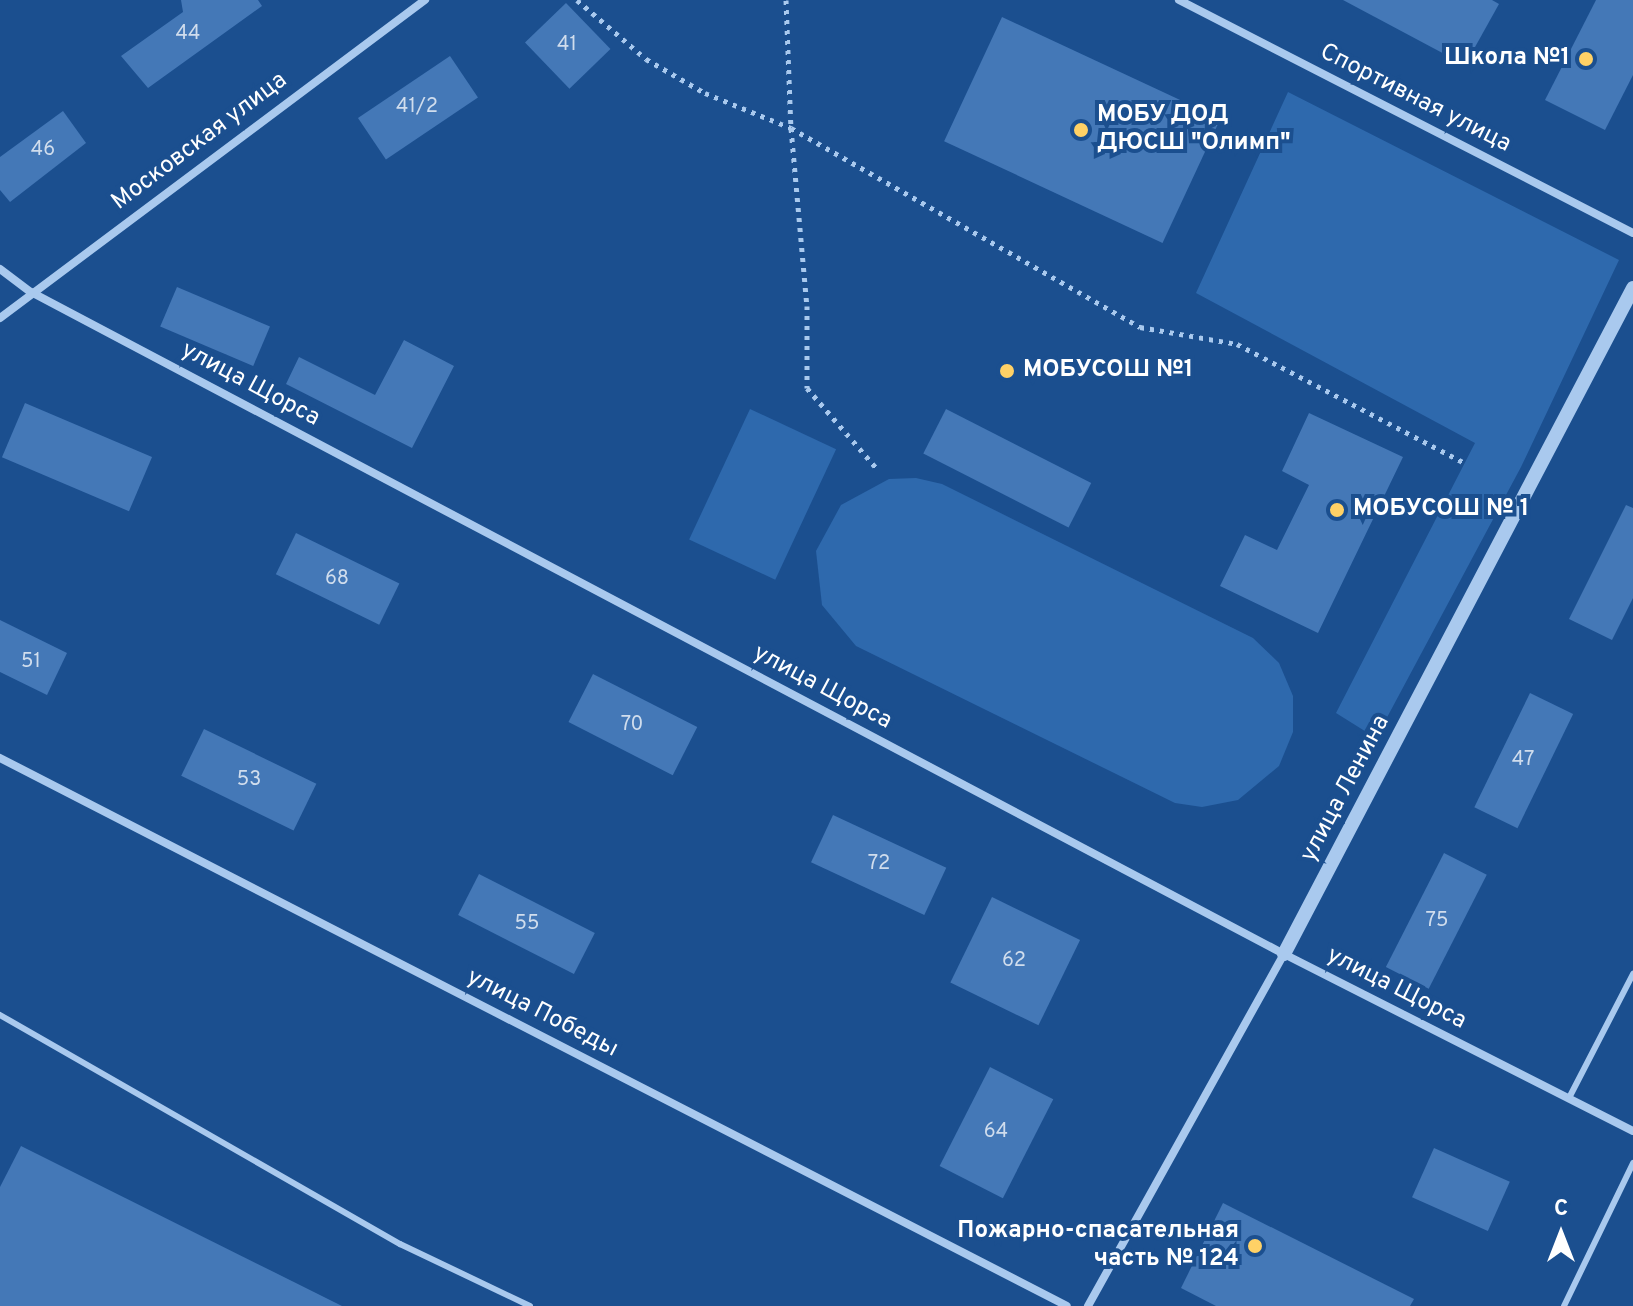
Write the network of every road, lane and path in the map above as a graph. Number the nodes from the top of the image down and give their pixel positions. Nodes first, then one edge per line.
1 (425, 0) edge
2 (577, 0) edge
3 (786, 0) edge
4 (1179, 0) edge
5 (791, 128) junction
6 (1633, 233) edge
7 (0, 269) edge
8 (1633, 288) edge
9 (31, 292) junction
10 (0, 318) edge
11 (1465, 463) dead end
12 (878, 470) dead end
13 (0, 758) edge
14 (1284, 954) junction
15 (1633, 974) edge
16 (0, 1015) edge
17 (1569, 1098) junction
18 (1633, 1131) edge
19 (1633, 1163) edge
20 (530, 1306) edge
21 (1067, 1306) edge
22 (1088, 1306) edge
23 (1564, 1306) edge

1 - 9 street, Московская улица
2 - 5 path
3 - 5 path
4 - 6 street, Спортивная улица
5 - 11 path
5 - 12 path
7 - 9 street, улица Щорса
8 - 14 street, улица Ленина
9 - 10 street, Московская улица
9 - 14 street, улица Щорса
13 - 21 street, улица Победы
14 - 17 street, улица Щорса
14 - 22 street, улица Ленина
15 - 17 lane
16 - 20 lane
17 - 18 street, улица Щорса
19 - 23 lane

